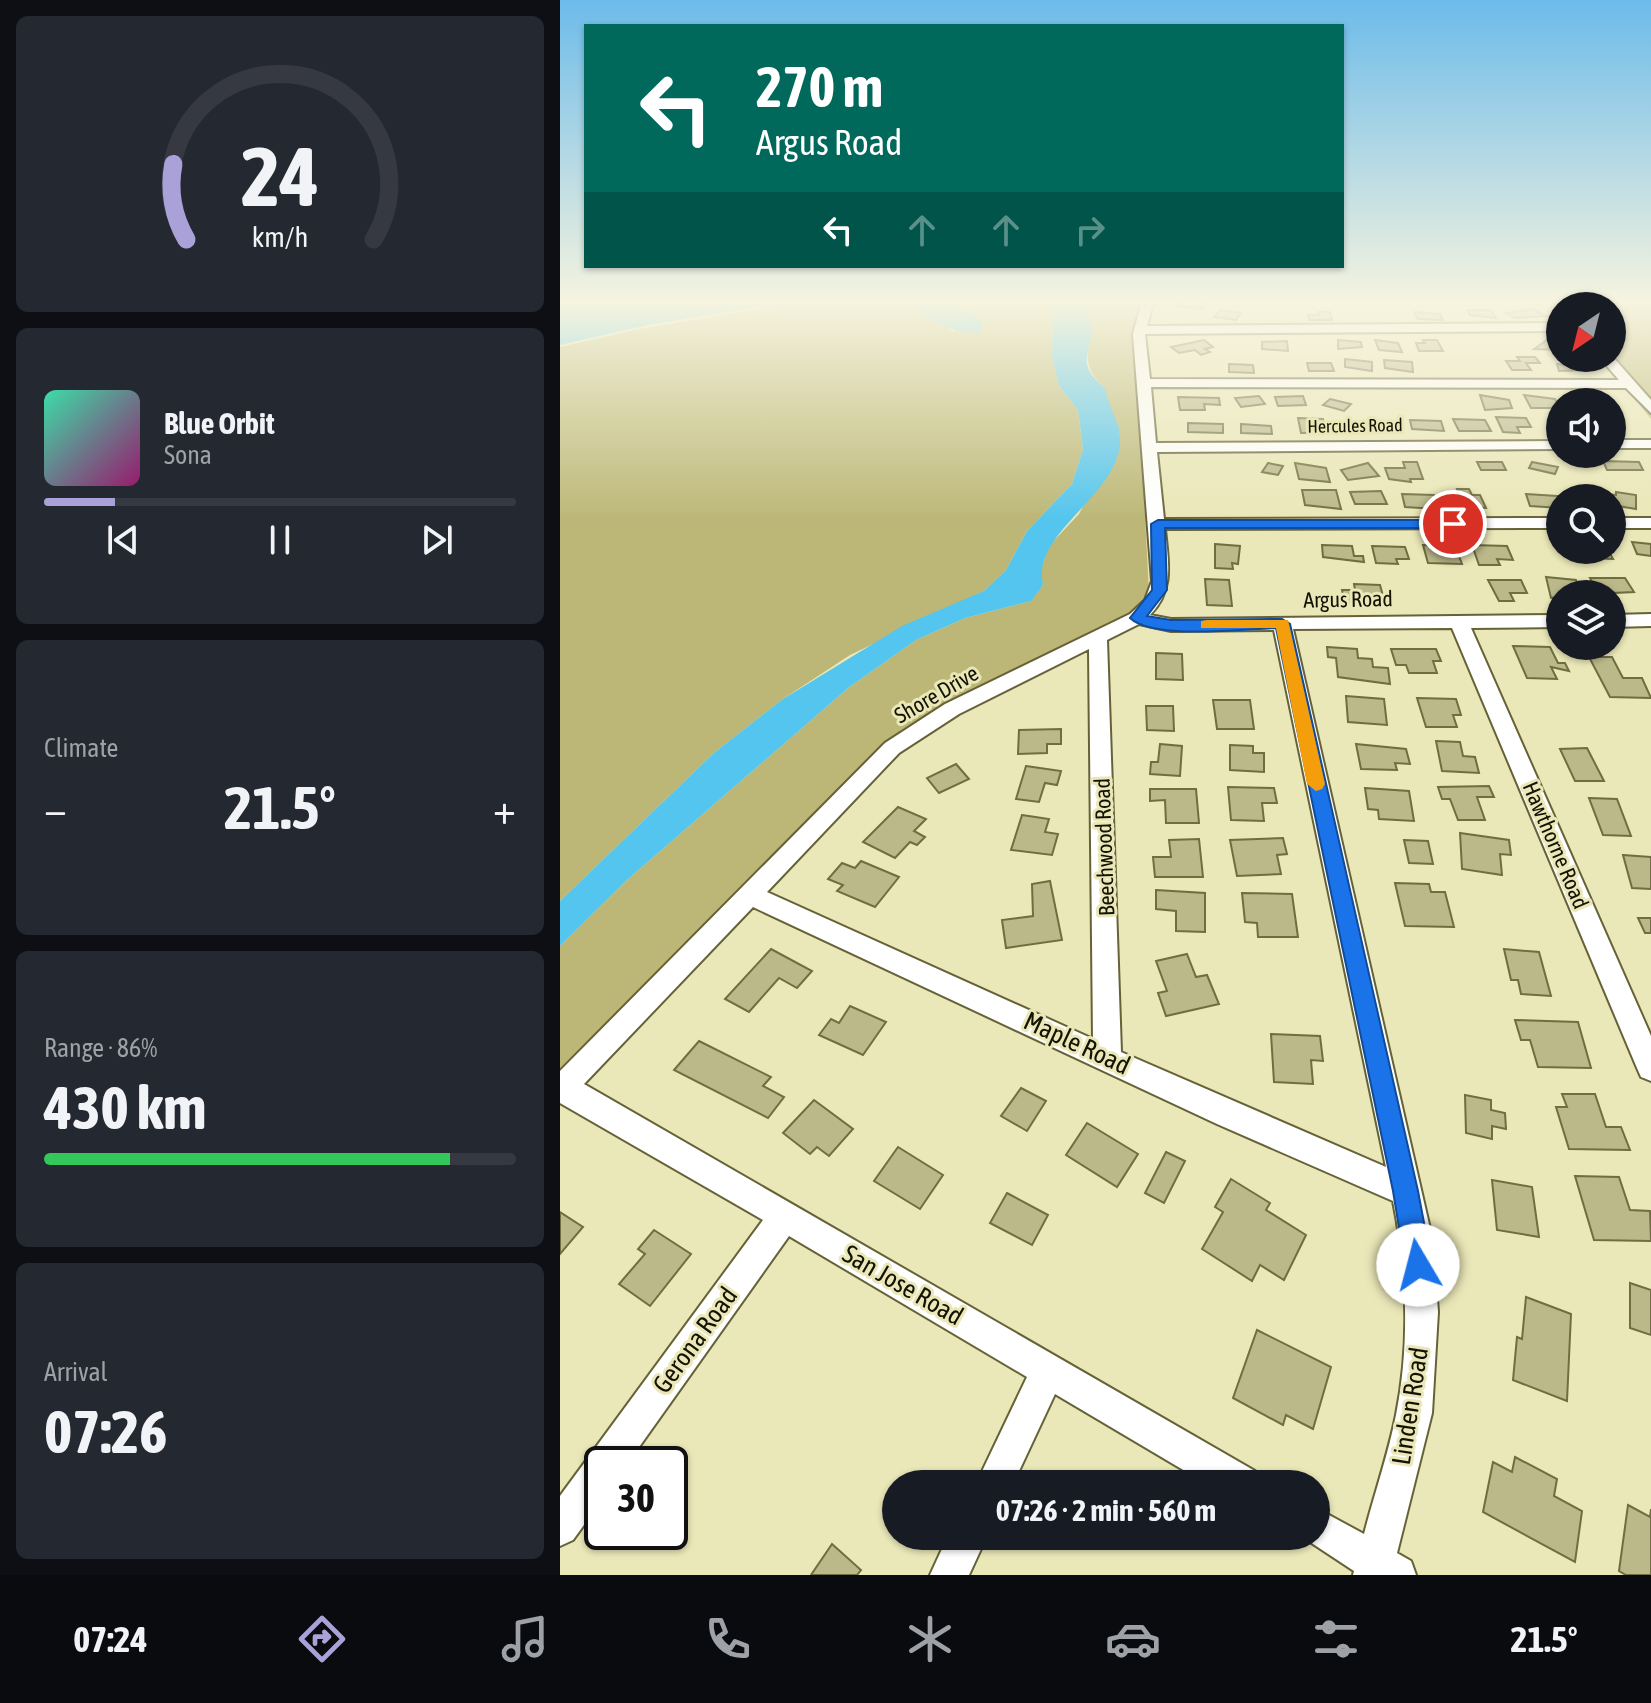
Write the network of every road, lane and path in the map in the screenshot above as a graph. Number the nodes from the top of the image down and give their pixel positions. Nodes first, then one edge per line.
1 (1143, 374) edge
2 (1621, 374) edge
3 (1144, 383) junction
4 (1629, 384) junction
5 (1651, 409) edge
6 (1626, 444) edge
7 (1651, 444) edge
8 (1546, 445) edge
9 (1150, 448) junction
10 (1546, 523) edge
11 (1626, 523) edge
12 (1651, 523) edge
13 (1158, 524) junction
14 (1137, 618) junction
15 (1546, 621) edge
16 (1459, 622) junction
17 (1626, 623) edge
18 (1282, 624) junction
19 (1648, 625) edge
20 (1098, 638) junction
21 (748, 894) junction
22 (1107, 1057) junction
23 (1651, 1068) edge
24 (561, 1088) edge
25 (1406, 1191) junction
26 (785, 1216) junction
27 (1049, 1370) junction
28 (618, 1446) edge
29 (1001, 1470) edge
30 (1218, 1470) edge
31 (584, 1494) edge
32 (560, 1527) edge
33 (1330, 1536) edge
34 (961, 1550) edge
35 (1382, 1571) edge
36 (949, 1575) edge

1 - 3 street, Shore Drive
2 - 4 street
3 - 4 street
3 - 9 street, Shore Drive
4 - 5 street
6 - 7 street
8 - 9 street, Hercules Road
9 - 13 street, Shore Drive
10 - 13 street
11 - 12 street
13 - 14 street, Shore Drive
14 - 18 street, Argus Road
14 - 20 street, Shore Drive
15 - 16 street, Argus Road
16 - 18 street, Argus Road
16 - 23 street, Hawthorne Road
17 - 19 street
18 - 25 street, Linden Road
20 - 21 street, Shore Drive
20 - 22 street, Beechwood Road
21 - 22 street, Maple Road
21 - 24 street, Shore Drive
22 - 25 street, Maple Road
24 - 26 street, San Jose Road
25 - 35 street, Linden Road
26 - 27 street, San Jose Road
26 - 28 street, Gerona Road
27 - 29 street
27 - 30 street, San Jose Road
31 - 32 street, Gerona Road
33 - 35 street
34 - 36 street

